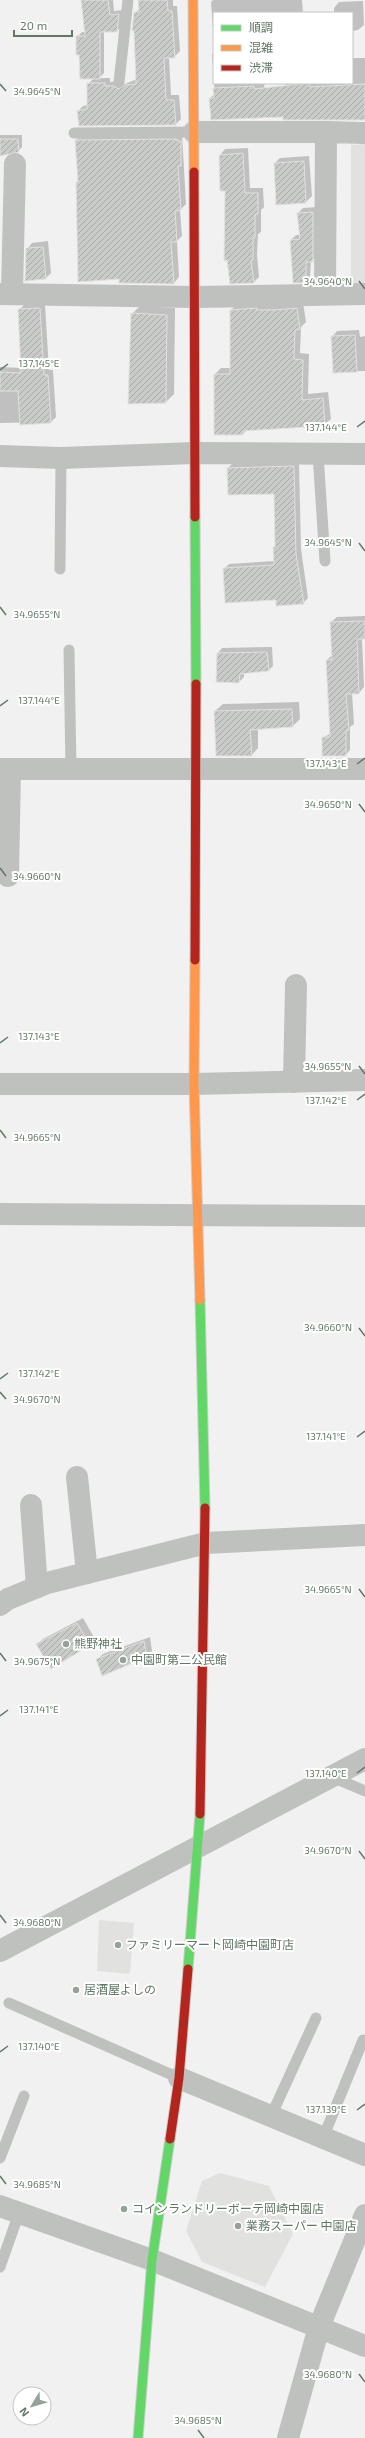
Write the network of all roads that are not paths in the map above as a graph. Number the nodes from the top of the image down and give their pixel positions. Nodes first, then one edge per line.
1 (128, 0) edge
2 (194, 0) edge
3 (118, 82) dead end
4 (194, 132) junction
5 (326, 132) junction
6 (74, 133) dead end
7 (365, 133) edge
8 (15, 164) dead end
9 (6, 294) edge
10 (325, 294) junction
11 (365, 294) edge
12 (195, 297) junction
13 (194, 453) junction
14 (318, 454) junction
15 (365, 454) edge
16 (0, 456) edge
17 (61, 458) junction
18 (325, 560) dead end
19 (60, 569) dead end
20 (69, 650) dead end
21 (5, 769) edge
22 (196, 769) junction
23 (365, 769) edge
24 (71, 770) junction
25 (8, 876) dead end
26 (296, 985) dead end
27 (365, 1080) edge
28 (294, 1082) junction
29 (0, 1084) edge
30 (194, 1084) junction
31 (0, 1214) edge
32 (197, 1215) junction
33 (365, 1216) edge
34 (77, 1477) dead end
35 (31, 1506) dead end
36 (365, 1535) edge
37 (206, 1543) junction
38 (87, 1573) junction
39 (37, 1587) junction
40 (0, 1605) edge
41 (365, 1759) edge
42 (331, 1776) junction
43 (365, 1791) edge
44 (199, 1846) junction
45 (0, 1951) edge
46 (8, 2003) dead end
47 (316, 2018) dead end
48 (363, 2040) dead end
49 (180, 2078) junction
50 (24, 2096) dead end
51 (271, 2116) junction
52 (323, 2138) junction
53 (365, 2156) edge
54 (0, 2158) edge
55 (10, 2209) edge
56 (365, 2215) edge
57 (152, 2260) junction
58 (0, 2266) edge
59 (319, 2327) junction
60 (365, 2346) edge
61 (138, 2438) edge
62 (288, 2438) edge

1 - 3 lane
2 - 4 street
4 - 5 street
4 - 6 lane
4 - 12 street
5 - 7 street
5 - 10 street
8 - 9 street
9 - 12 street
10 - 11 street
10 - 12 street
12 - 13 street
13 - 14 street
13 - 17 street
13 - 22 street
14 - 15 street
14 - 18 lane
16 - 17 street
17 - 19 lane
20 - 24 lane
21 - 24 street
21 - 25 street
22 - 23 street
22 - 24 street
22 - 30 street
26 - 28 street
27 - 28 street
28 - 30 street
29 - 30 street
30 - 32 street
31 - 32 street
32 - 33 street
32 - 37 street
34 - 38 street
35 - 39 street
36 - 37 street
37 - 38 street
37 - 44 street
38 - 39 street
39 - 40 street
41 - 42 street
42 - 43 lane
42 - 44 street
44 - 45 street
44 - 49 street
46 - 49 lane
47 - 51 lane
48 - 52 lane
49 - 51 street
49 - 57 street
50 - 54 lane
51 - 52 street
52 - 53 street
55 - 57 street
55 - 58 lane
56 - 59 street
57 - 59 street
57 - 61 street
59 - 60 street
59 - 62 street

